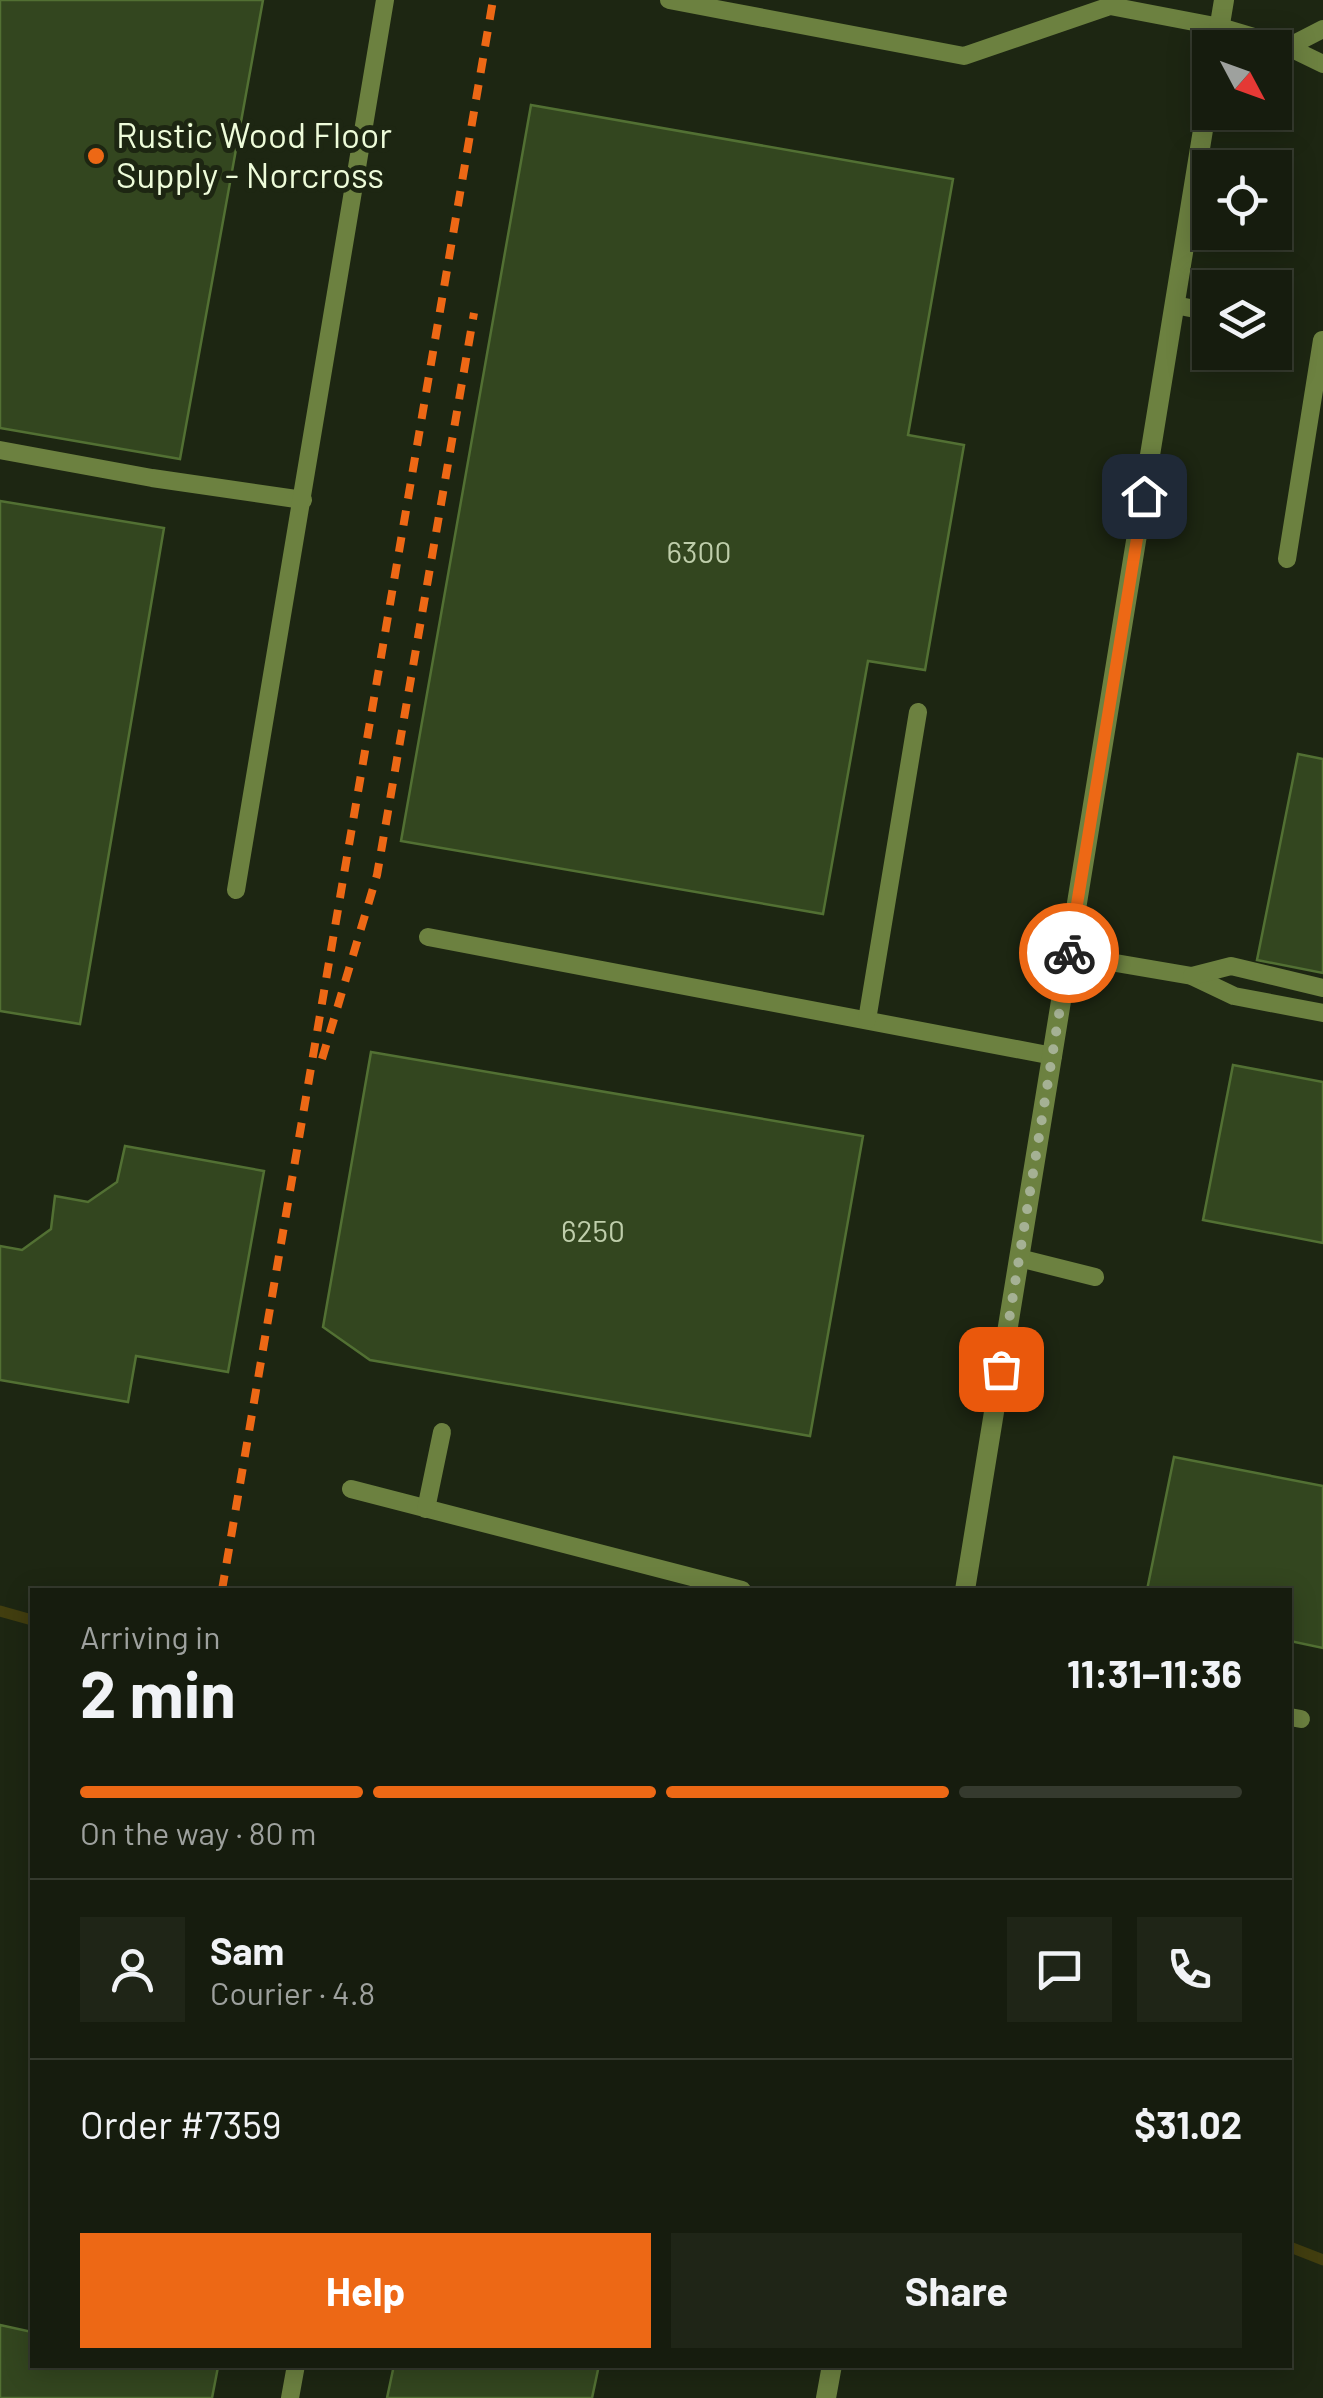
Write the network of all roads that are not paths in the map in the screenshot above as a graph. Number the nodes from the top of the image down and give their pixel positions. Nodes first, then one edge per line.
1 (385, 0) edge
2 (669, 0) edge
3 (1224, 0) edge
4 (1093, 6) edge
5 (1323, 29) edge
6 (1194, 30) edge
7 (1219, 30) edge
8 (1292, 45) edge
9 (1292, 49) edge
10 (1323, 64) edge
11 (1203, 130) edge
12 (1175, 305) junction
13 (1192, 308) edge
14 (1322, 340) edge
15 (1314, 434) edge
16 (0, 450) edge
17 (303, 500) junction
18 (1287, 559) dead end
19 (918, 712) dead end
20 (236, 890) dead end
21 (428, 937) dead end
22 (1069, 954) junction
23 (1192, 976) junction
24 (1323, 988) edge
25 (1323, 1013) edge
26 (867, 1020) junction
27 (1052, 1056) junction
28 (1019, 1258) junction
29 (1094, 1278) dead end
30 (442, 1432) dead end
31 (351, 1489) dead end
32 (426, 1509) junction
33 (734, 1588) edge
34 (965, 1588) edge
35 (295, 2368) edge
36 (831, 2368) edge
37 (290, 2398) edge
38 (826, 2398) edge

1 - 17 lane
2 - 4 lane
3 - 7 street
4 - 6 lane
5 - 8 lane
9 - 10 lane
11 - 12 street
12 - 13 lane
12 - 22 street
14 - 15 lane
15 - 18 lane
16 - 17 lane
17 - 20 lane
19 - 26 lane
21 - 26 lane
22 - 23 lane
22 - 27 street
23 - 24 lane
23 - 25 lane
26 - 27 lane
27 - 28 street
28 - 29 lane
28 - 34 street
30 - 32 lane
31 - 32 lane
32 - 33 lane
35 - 37 lane
36 - 38 street

